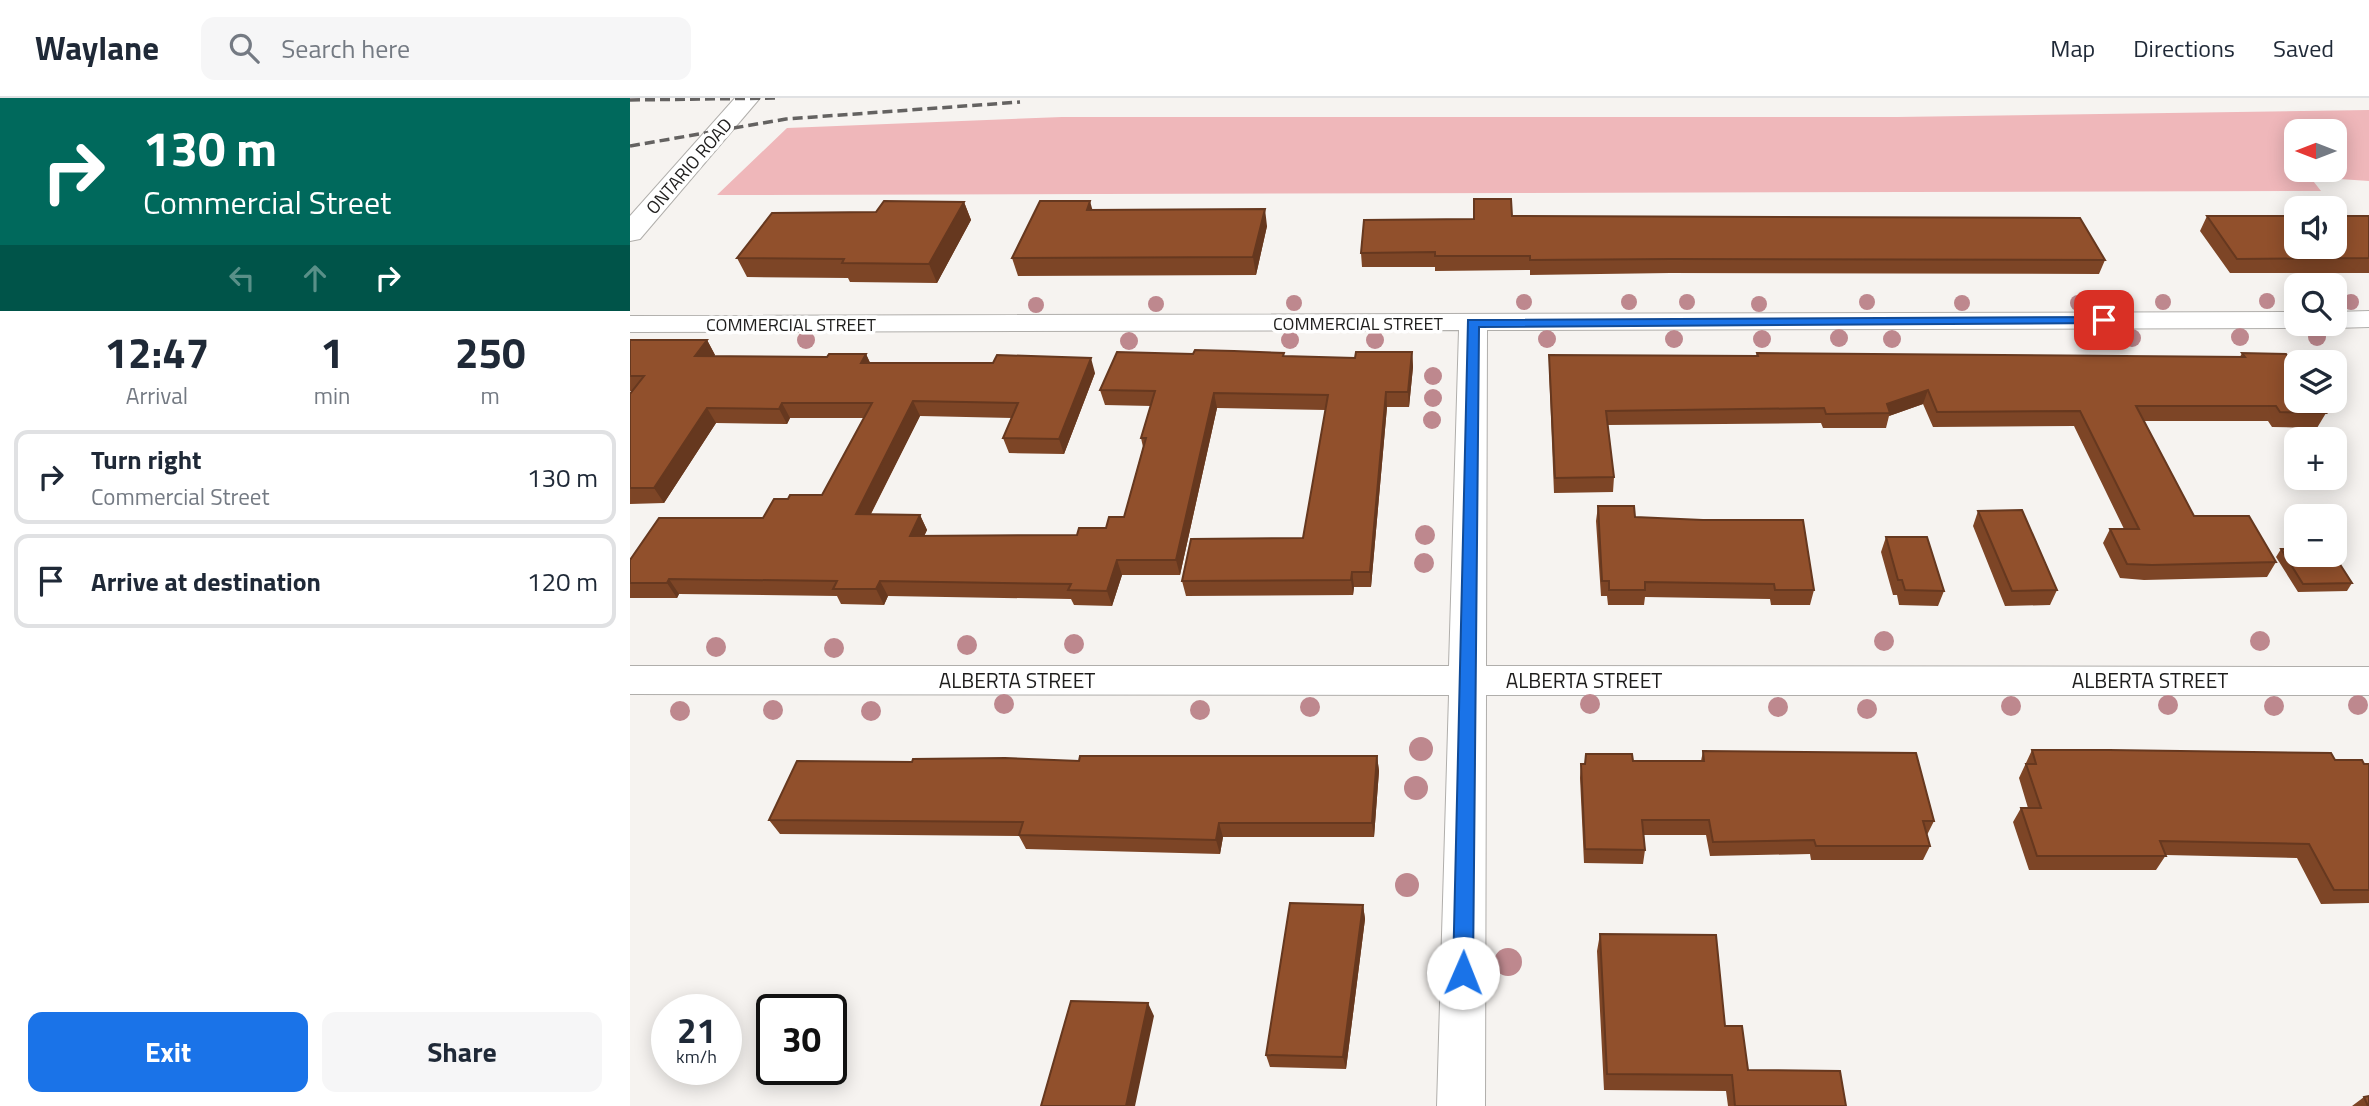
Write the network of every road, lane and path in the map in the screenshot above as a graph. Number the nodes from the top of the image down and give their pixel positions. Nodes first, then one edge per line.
1 (748, 98) edge
2 (630, 233) edge
3 (2369, 319) edge
4 (2284, 320) edge
5 (2347, 320) edge
6 (1473, 323) junction
7 (630, 324) edge
8 (630, 680) edge
9 (1468, 680) junction
10 (2369, 681) edge
11 (1461, 1106) edge

1 - 2 main road, ONTARIO ROAD
3 - 5 street
4 - 6 street, COMMERCIAL STREET
6 - 7 street, COMMERCIAL STREET
6 - 9 street
8 - 9 street, ALBERTA STREET
9 - 10 street, ALBERTA STREET
9 - 11 street

